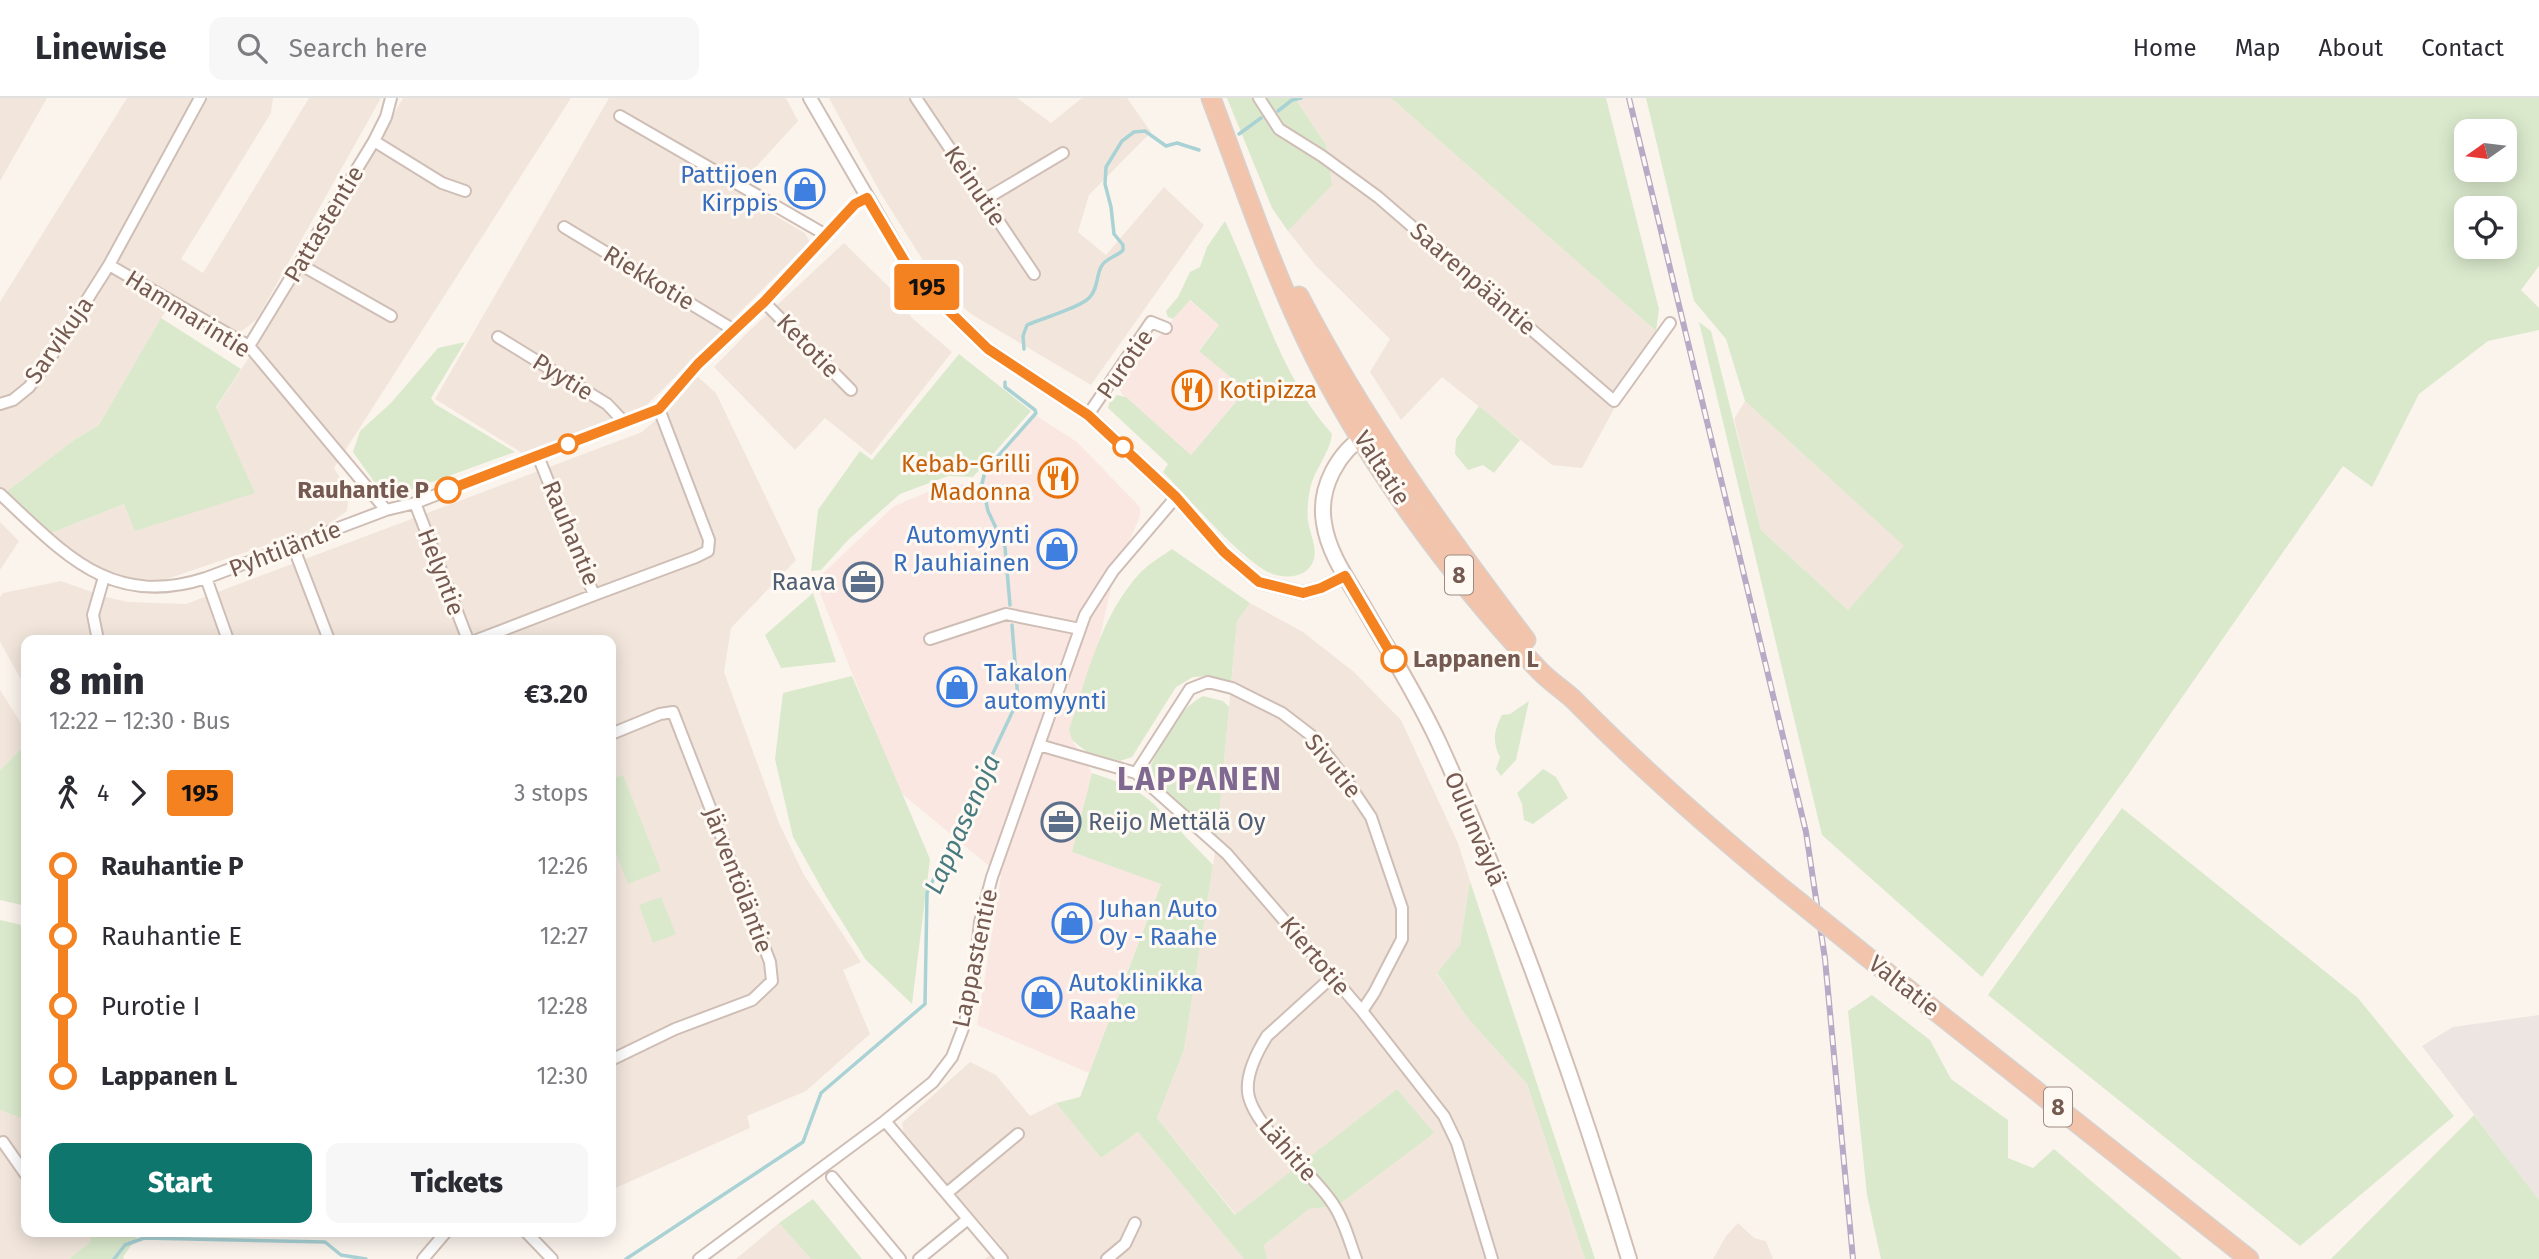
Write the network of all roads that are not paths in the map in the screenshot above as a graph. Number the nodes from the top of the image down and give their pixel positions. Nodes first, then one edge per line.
1 (200, 98) edge
2 (391, 98) edge
3 (810, 98) edge
4 (916, 98) edge
5 (1211, 98) edge
6 (1259, 98) edge
7 (620, 116) dead end
8 (374, 141) junction
9 (1063, 153) dead end
10 (465, 191) dead end
11 (867, 198) junction
12 (984, 200) junction
13 (564, 227) dead end
14 (826, 235) junction
15 (109, 265) junction
16 (301, 265) junction
17 (1034, 274) dead end
18 (764, 302) junction
19 (391, 316) dead end
20 (1670, 323) dead end
21 (1166, 328) dead end
22 (734, 330) junction
23 (498, 337) dead end
24 (249, 346) junction
25 (851, 390) dead end
26 (0, 404) edge
27 (659, 409) junction
28 (1088, 415) junction
29 (624, 422) junction
30 (1368, 434) junction
31 (538, 456) junction
32 (0, 494) edge
33 (1176, 497) junction
34 (415, 502) junction
35 (386, 510) junction
36 (293, 546) junction
37 (1345, 576) junction
38 (104, 577) junction
39 (206, 579) junction
40 (594, 595) junction
41 (1080, 629) junction
42 (96, 635) edge
43 (226, 635) edge
44 (327, 635) edge
45 (466, 635) edge
46 (490, 635) edge
47 (930, 639) dead end
48 (616, 732) edge
49 (1039, 745) junction
50 (1136, 773) junction
51 (1332, 977) junction
52 (1362, 1011) junction
53 (616, 1058) edge
54 (885, 1121) junction
55 (1018, 1134) dead end
56 (3, 1142) dead end
57 (21, 1168) edge
58 (832, 1177) dead end
59 (947, 1194) junction
60 (968, 1219) junction
61 (1135, 1223) dead end
62 (442, 1237) edge
63 (531, 1237) edge
64 (706, 1257) edge
65 (999, 1258) edge
66 (423, 1259) edge
67 (552, 1259) edge
68 (900, 1259) edge
69 (919, 1259) edge
70 (1107, 1259) edge
71 (1356, 1259) edge
72 (1492, 1259) edge
73 (1629, 1259) edge
74 (2249, 1259) edge

1 - 15 street, Hammarintie
2 - 8 street, Pattastentie
3 - 11 street
4 - 12 street, Keinutie
5 - 30 highway, Valtatie / 8
6 - 20 street, Saarenpääntie
7 - 14 street
8 - 10 street
8 - 16 street, Pattastentie
9 - 12 street
11 - 14 street, Pyhtiläntie
11 - 28 street
12 - 17 street, Keinutie
13 - 22 street, Riekkotie
14 - 18 street, Pyhtiläntie
15 - 24 street, Hammarintie
15 - 26 street, Sarvikuja
16 - 19 street
16 - 24 street, Pattastentie
18 - 22 street, Pyhtiläntie
18 - 25 street, Ketotie
21 - 28 street, Purotie
22 - 27 street, Pyhtiläntie
23 - 29 street, Pyytie
24 - 35 street, Hammarintie
27 - 29 street, Pyhtiläntie
27 - 40 street, Rauhantie
28 - 33 street
29 - 31 street, Pyhtiläntie
30 - 37 main road, Oulunväylä
30 - 74 highway, Valtatie / 8, bridge
31 - 34 street, Pyhtiläntie
31 - 40 street, Rauhantie
32 - 38 street
33 - 37 street
33 - 41 street, Lappastentie
34 - 35 street, Pyhtiläntie
34 - 45 street, Helyntie
35 - 36 street, Pyhtiläntie
36 - 39 street, Pyhtiläntie
36 - 44 street
37 - 73 main road, Oulunväylä
38 - 39 street
38 - 42 street
39 - 43 street, Pyhtiläntie
40 - 46 street
41 - 47 street
41 - 49 street, Lappastentie
48 - 53 street, Järventöläntie
49 - 50 street, Kiertotie
49 - 54 street, Lappastentie
50 - 51 street, Kiertotie
50 - 52 street, Sivutie
51 - 52 street, Kiertotie
51 - 71 street, Lähitie
52 - 72 street, Kiertotie
54 - 59 street
54 - 64 street, Lappastentie
55 - 59 street
56 - 57 street
58 - 68 street
59 - 60 street
60 - 65 street
60 - 69 street
61 - 70 street
62 - 66 street
63 - 67 street

